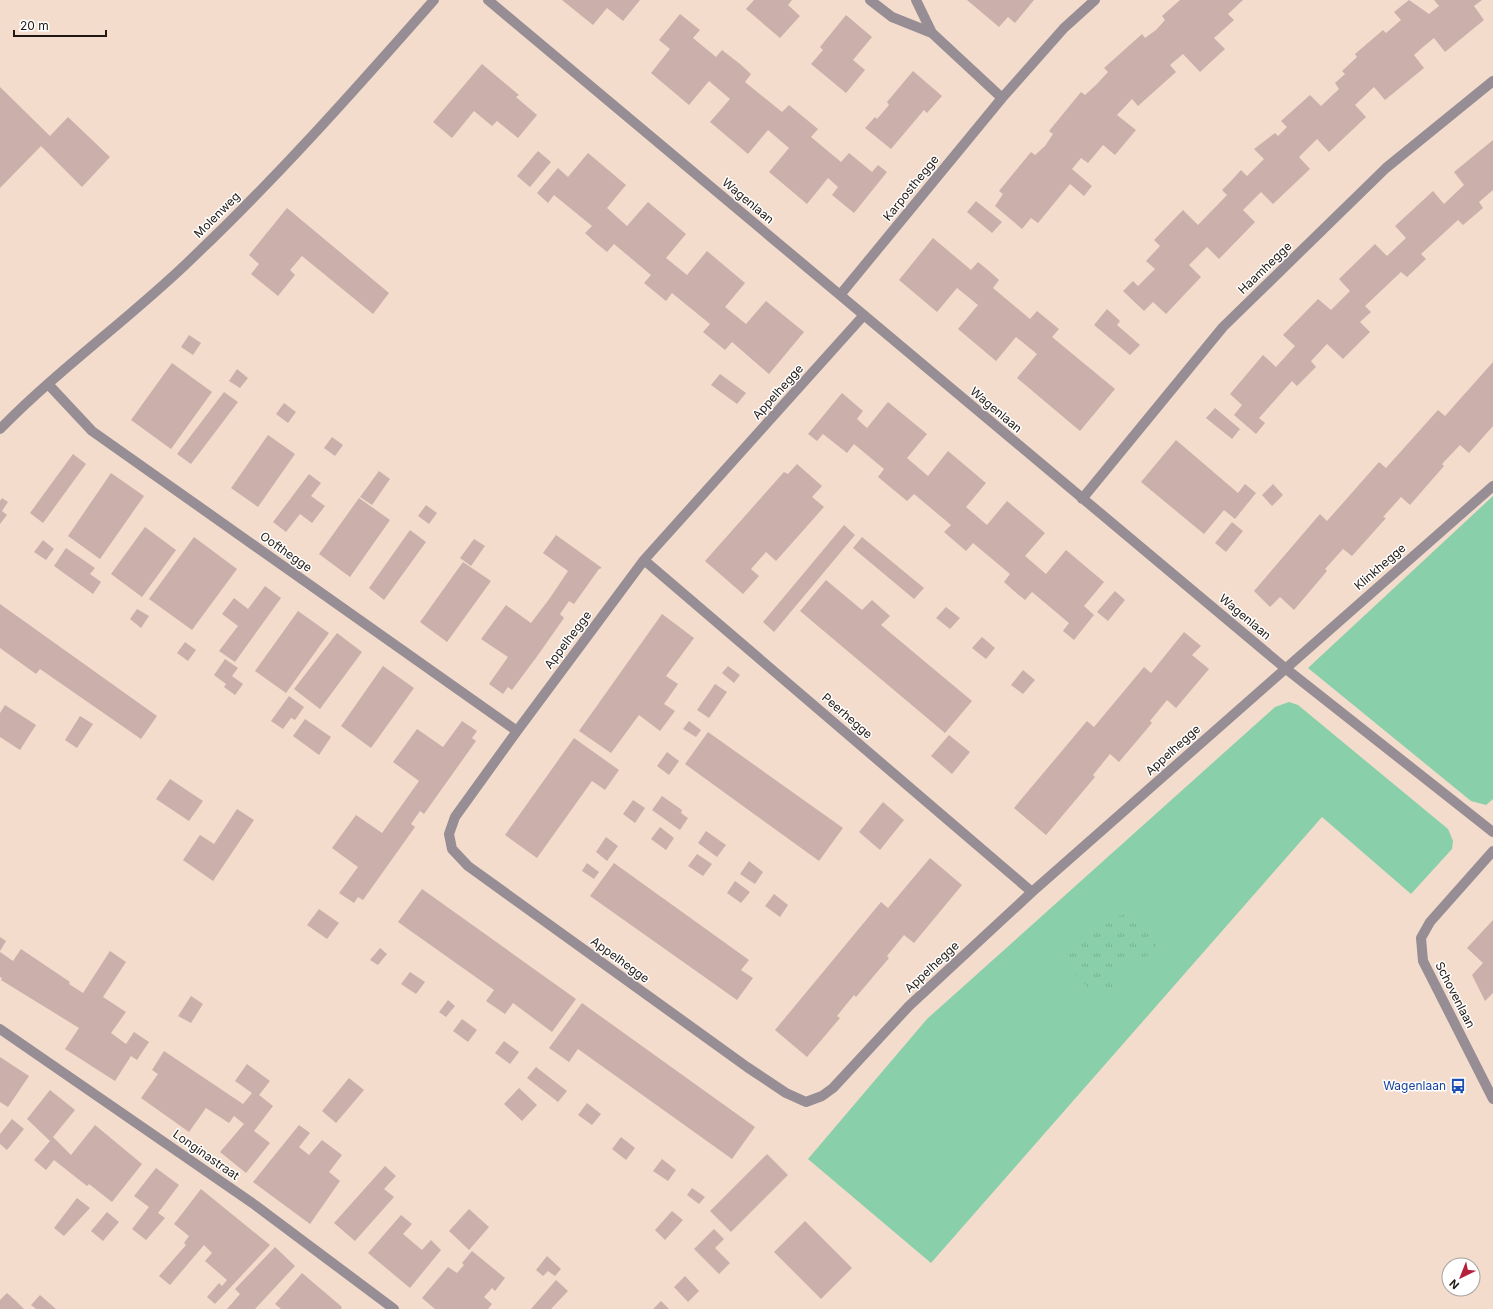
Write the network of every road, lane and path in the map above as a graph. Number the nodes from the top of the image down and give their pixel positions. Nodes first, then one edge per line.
1 (434, 0) edge
2 (488, 0) edge
3 (870, 0) edge
4 (916, 0) edge
5 (1095, 0) edge
6 (932, 33) junction
7 (1493, 81) edge
8 (1002, 98) junction
9 (840, 295) junction
10 (864, 315) junction
11 (48, 384) junction
12 (0, 429) edge
13 (1493, 486) edge
14 (1082, 499) junction
15 (644, 560) junction
16 (1285, 668) junction
17 (516, 731) junction
18 (1493, 832) edge
19 (1493, 851) edge
20 (1032, 892) junction
21 (0, 1029) edge
22 (1493, 1098) edge
23 (394, 1309) edge

1 - 11 street, Molenweg
2 - 9 street, Wagenlaan
3 - 6 street
4 - 6 street
5 - 8 street, Karposthegge
6 - 8 street
7 - 14 street, Haamhegge
8 - 9 street, Karposthegge
9 - 10 street, Wagenlaan
10 - 14 street, Wagenlaan
10 - 15 street, Appelhegge
11 - 12 street, Molenweg
11 - 17 street, Oofthegge
13 - 16 street, Klinkhegge
14 - 16 street, Wagenlaan
15 - 17 street, Appelhegge
15 - 20 street, Peerhegge
16 - 18 street, Wagenlaan
16 - 20 street, Appelhegge
17 - 20 street, Appelhegge
19 - 22 street, Schovenlaan
21 - 23 street, Longinastraat

